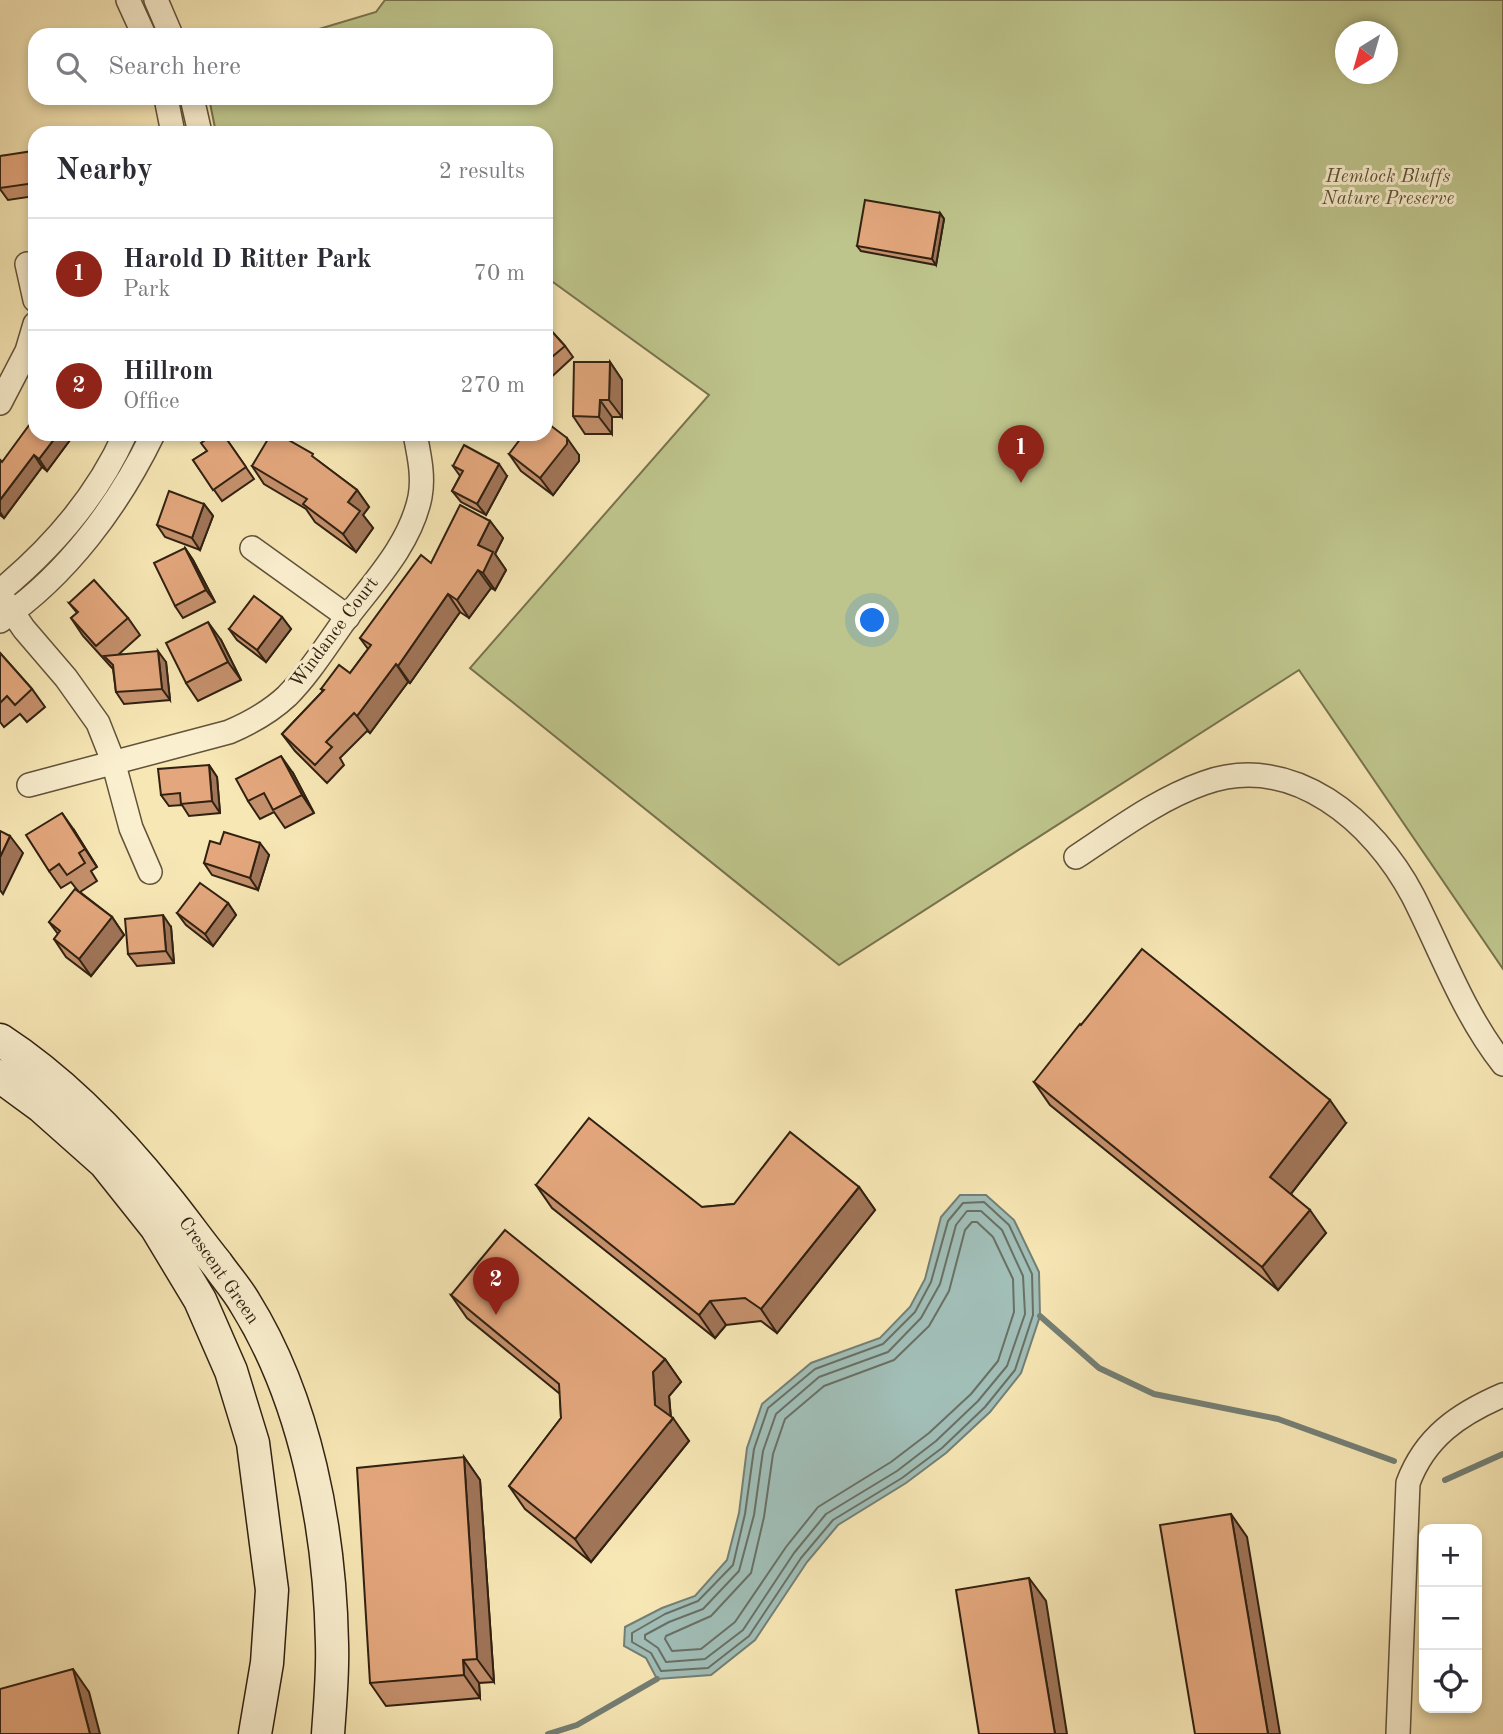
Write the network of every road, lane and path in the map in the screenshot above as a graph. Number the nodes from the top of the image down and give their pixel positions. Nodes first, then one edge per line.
1 (128, 0) edge
2 (156, 0) edge
3 (141, 28) edge
4 (168, 28) edge
5 (167, 105) edge
6 (194, 105) edge
7 (172, 126) edge
8 (198, 126) edge
9 (27, 264) dead end
10 (28, 268) edge
11 (28, 348) edge
12 (0, 403) edge
13 (121, 441) edge
14 (149, 441) edge
15 (416, 441) edge
16 (252, 548) dead end
17 (3, 605) edge
18 (348, 617) junction
19 (113, 761) junction
20 (29, 785) dead end
21 (1076, 857) dead end
22 (150, 872) dead end
23 (0, 1040) edge
24 (1503, 1063) edge
25 (0, 1076) edge
26 (1503, 1395) edge
27 (255, 1734) edge
28 (328, 1734) edge
29 (1398, 1734) edge

1 - 3 street
2 - 4 street
5 - 7 street
6 - 8 street
9 - 10 street
11 - 12 street
13 - 17 street
14 - 17 street
15 - 18 street, Windance Court
16 - 18 street
17 - 19 street
18 - 19 street, Windance Court
19 - 20 street, Windance Court
19 - 22 street
21 - 24 street
23 - 28 street, Crescent Green
25 - 27 street, Crescent Green
26 - 29 street

